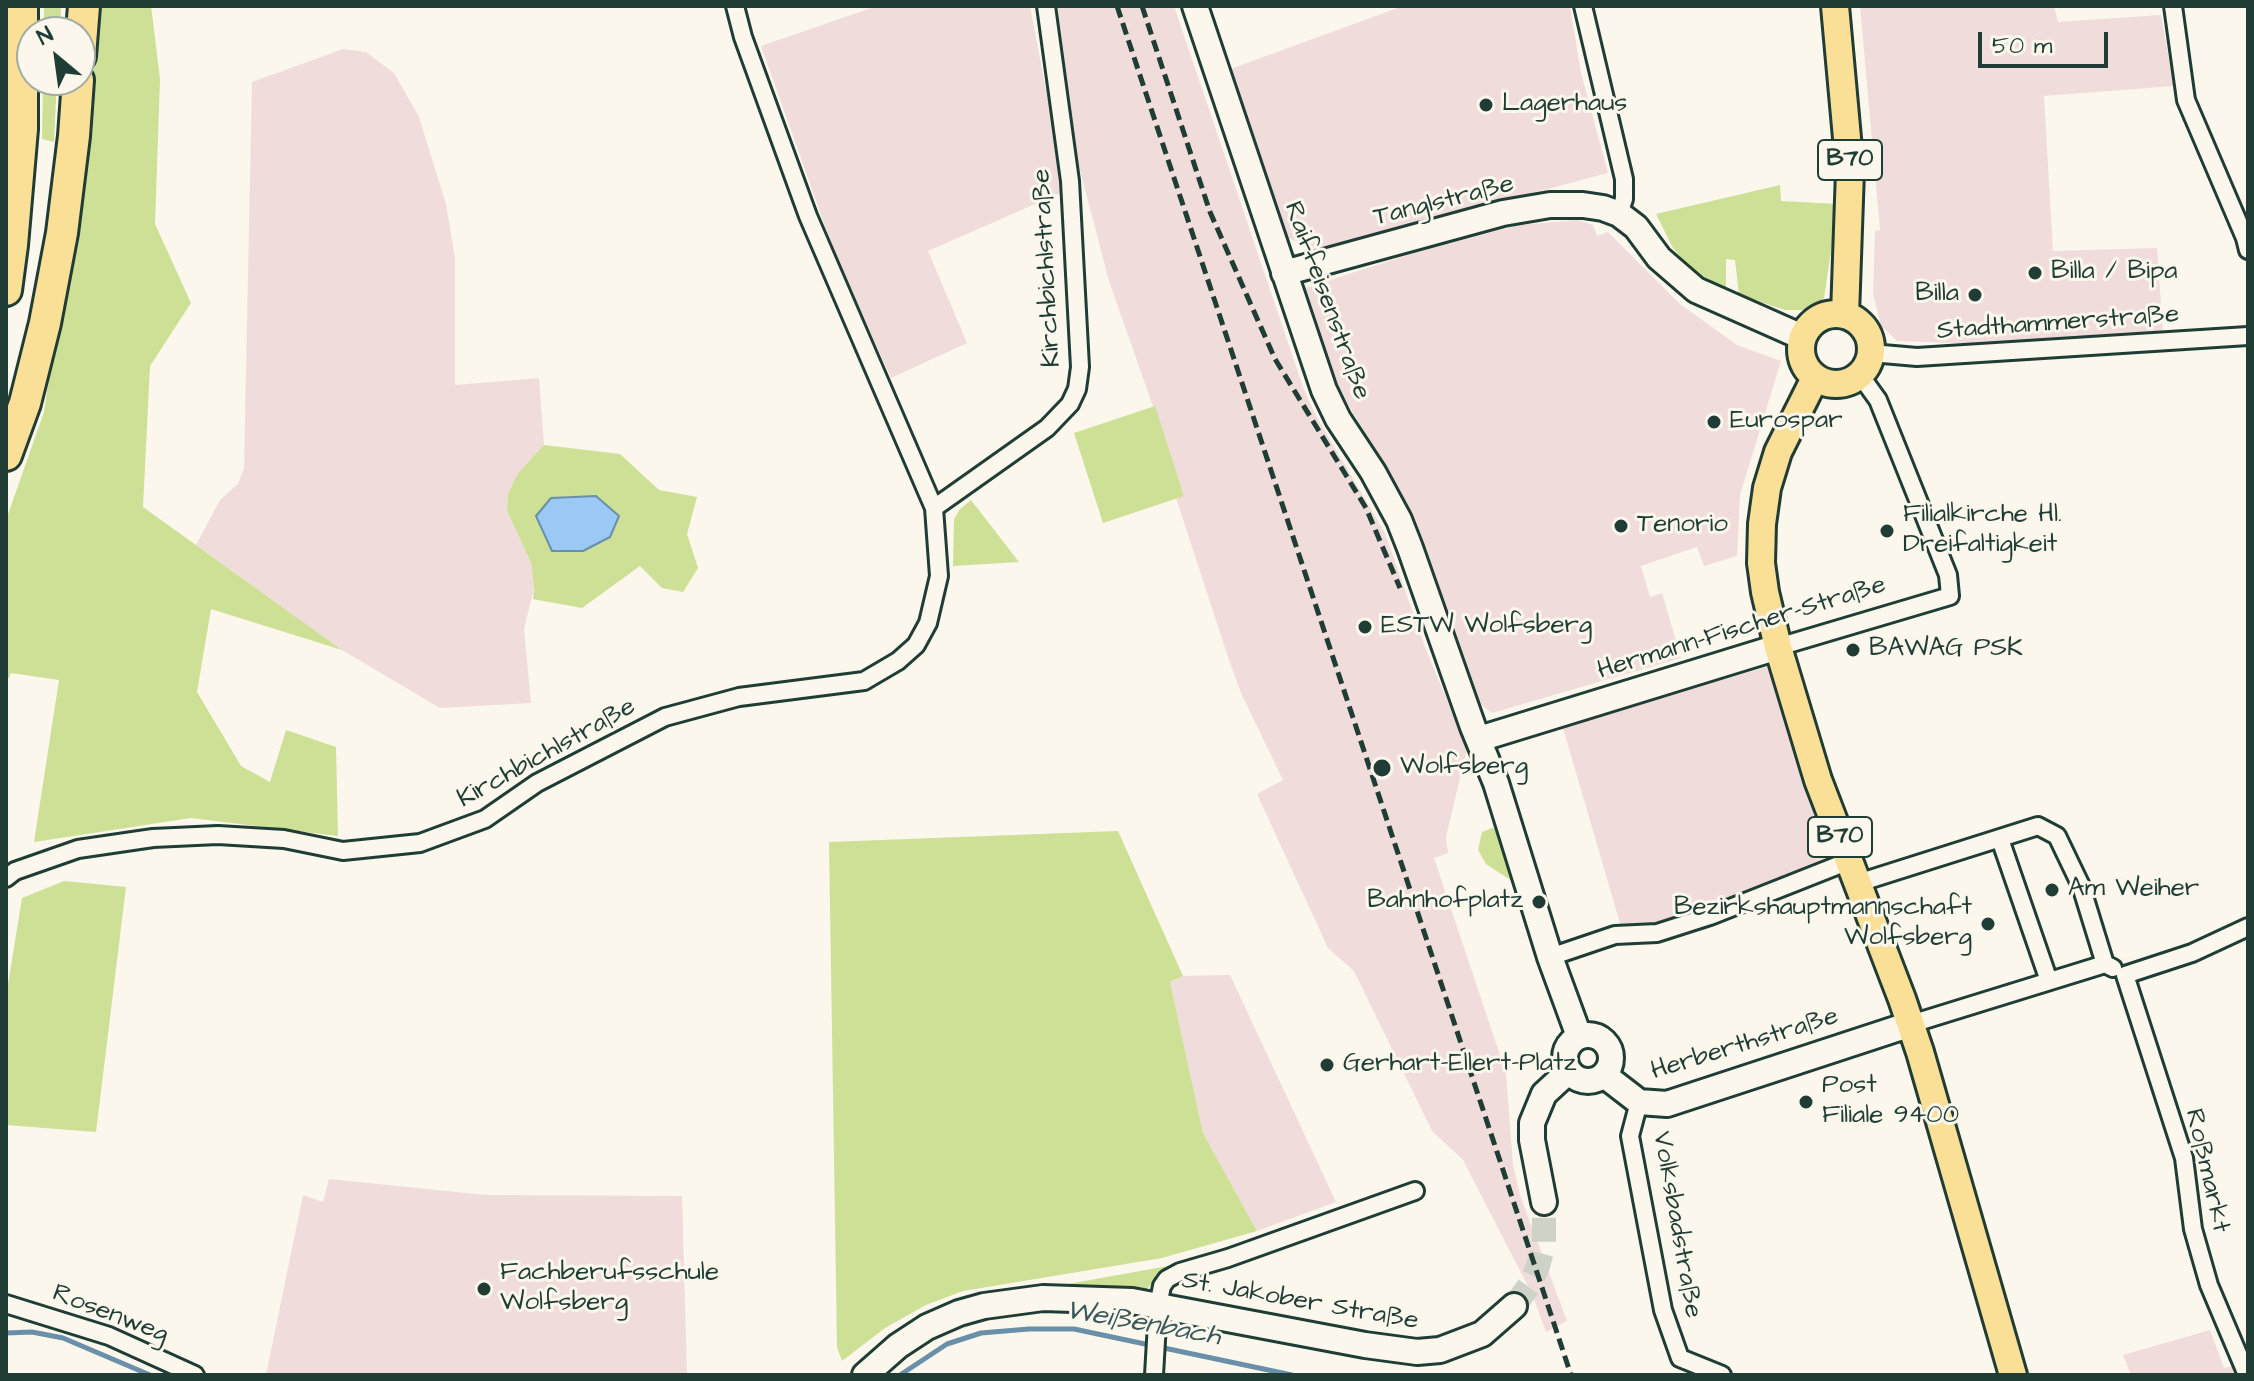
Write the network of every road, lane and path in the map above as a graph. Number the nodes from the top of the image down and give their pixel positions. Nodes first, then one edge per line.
1 (22, 6) edge
2 (735, 6) edge
3 (1046, 6) edge
4 (1195, 6) edge
5 (1583, 6) edge
6 (1835, 6) edge
7 (2173, 6) edge
8 (77, 96) edge
9 (1619, 214) junction
10 (2248, 250) edge
11 (1284, 273) junction
12 (6, 290) edge
13 (1845, 315) junction
14 (2248, 336) edge
15 (1802, 337) junction
16 (1866, 364) junction
17 (1815, 378) junction
18 (6, 455) edge
19 (934, 508) junction
20 (1778, 647) junction
21 (1479, 739) junction
22 (2000, 839) junction
23 (1854, 872) junction
24 (6, 878) edge
25 (2248, 927) edge
26 (1550, 957) junction
27 (2105, 964) junction
28 (2125, 975) junction
29 (2049, 981) junction
30 (1911, 1024) junction
31 (1579, 1036) junction
32 (1569, 1071) junction
33 (1604, 1075) junction
34 (1639, 1102) junction
35 (1415, 1191) dead end
36 (1544, 1202) tunnel mouth
37 (6, 1304) edge
38 (1514, 1306) tunnel mouth
39 (1158, 1316) junction
40 (2244, 1355) edge
41 (195, 1375) edge
42 (865, 1375) edge
43 (1154, 1375) edge
44 (1722, 1375) edge
45 (2013, 1375) edge
46 (2247, 1375) edge

1 - 12 highway
2 - 19 street, Kirchbichlstraße
3 - 19 street, Kirchbichlstraße
4 - 11 street, Raiffeisenstraße
5 - 9 street
6 - 13 main road, B70
7 - 10 street
8 - 18 highway
9 - 11 street, Tanglstraße
9 - 15 street
11 - 21 street, Raiffeisenstraße
13 - 15 main road
13 - 16 main road
14 - 16 street, Stadthammerstraße
15 - 17 main road
16 - 17 main road
16 - 20 street, Hermann-Fischer-Straße
17 - 20 main road, B70
19 - 24 street, Kirchbichlstraße
20 - 21 street, Hermann-Fischer-Straße
20 - 23 main road, B70
21 - 26 street
22 - 23 street
22 - 27 street
22 - 29 street
23 - 26 street
23 - 30 main road, B70
25 - 28 street
26 - 31 street
27 - 28 street
27 - 29 street
28 - 40 street, Roßmarkt
29 - 30 street
30 - 34 street, Herberthstraße
30 - 45 main road, B70
31 - 32 street
31 - 33 street
32 - 33 street
32 - 36 street
33 - 34 street, Herberthstraße
34 - 44 street, Volksbadstraße
35 - 39 street, St. Jakober Straße
37 - 41 street, Rosenweg
38 - 39 street, St. Jakober Straße
39 - 42 street, St. Jakober Straße
39 - 43 street
40 - 46 street, Roßmarkt

